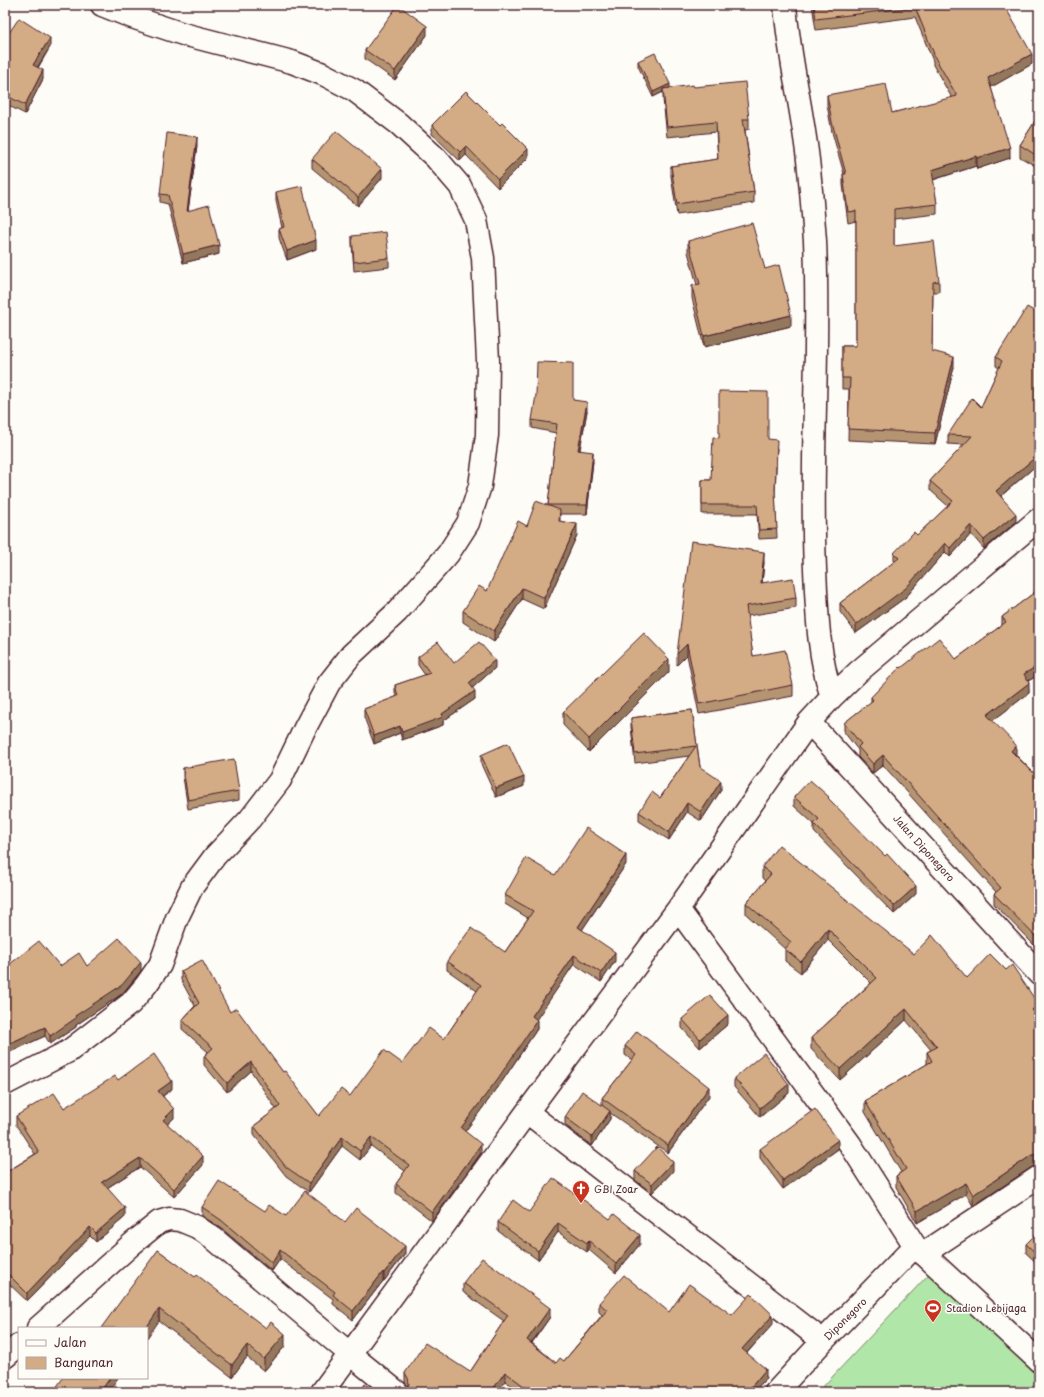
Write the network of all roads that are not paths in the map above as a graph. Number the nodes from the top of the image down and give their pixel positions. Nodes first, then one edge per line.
1 (102, 5) edge
2 (785, 5) edge
3 (1039, 519) edge
4 (832, 697) junction
5 (809, 722) junction
6 (678, 909) junction
7 (1039, 974) edge
8 (5, 1084) edge
9 (527, 1112) junction
10 (1039, 1177) edge
11 (919, 1250) junction
12 (39, 1327) edge
13 (823, 1341) junction
14 (18, 1346) edge
15 (350, 1354) junction
16 (5, 1357) edge
17 (1039, 1361) edge
18 (322, 1392) edge
19 (397, 1392) edge
20 (776, 1392) edge

1 - 8 street
2 - 4 street
3 - 4 street
4 - 5 street
5 - 6 street
5 - 7 street, Jalan Diponegoro
6 - 9 street
6 - 11 street
9 - 13 street
9 - 15 street
10 - 11 street, Diponegoro
11 - 13 street, Diponegoro
11 - 17 street
12 - 15 street
13 - 20 street, Diponegoro
14 - 16 street
15 - 18 street
15 - 19 street

